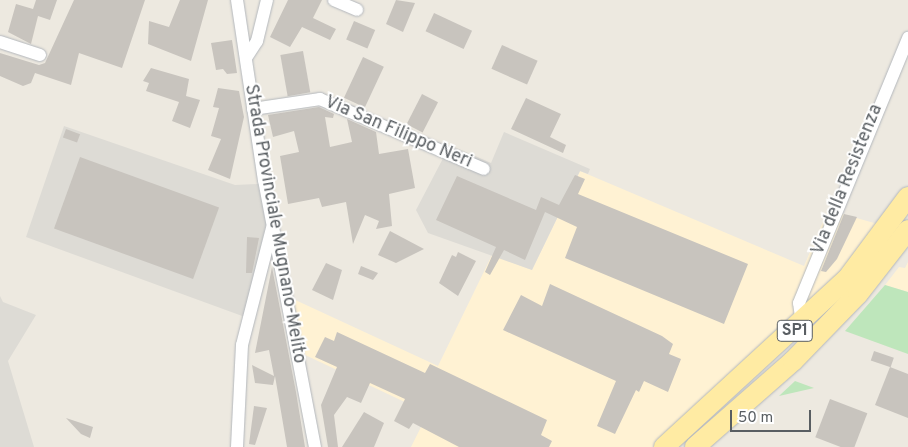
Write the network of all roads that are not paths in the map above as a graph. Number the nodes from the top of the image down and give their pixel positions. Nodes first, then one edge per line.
1 (237, 0) edge
2 (267, 0) edge
3 (334, 0) edge
4 (357, 10) dead end
5 (908, 38) edge
6 (0, 42) edge
7 (40, 55) dead end
8 (246, 58) junction
9 (253, 109) junction
10 (484, 169) dead end
11 (908, 197) edge
12 (273, 224) junction
13 (907, 234) edge
14 (802, 324) junction
15 (237, 447) edge
16 (315, 447) edge
17 (664, 447) edge
18 (695, 447) edge

1 - 8 street, Strada Provinciale Mugnano-Melito
2 - 8 street
3 - 4 street
5 - 14 street, Via della Resistenza
6 - 7 street
8 - 9 street, Strada Provinciale Mugnano-Melito
9 - 10 street, Via San Filippo Neri
9 - 12 street, Strada Provinciale Mugnano-Melito
11 - 14 main road, SP1
12 - 15 street
12 - 16 street, Strada Provinciale Mugnano-Melito
13 - 18 main road, SP1
14 - 17 main road, SP1

